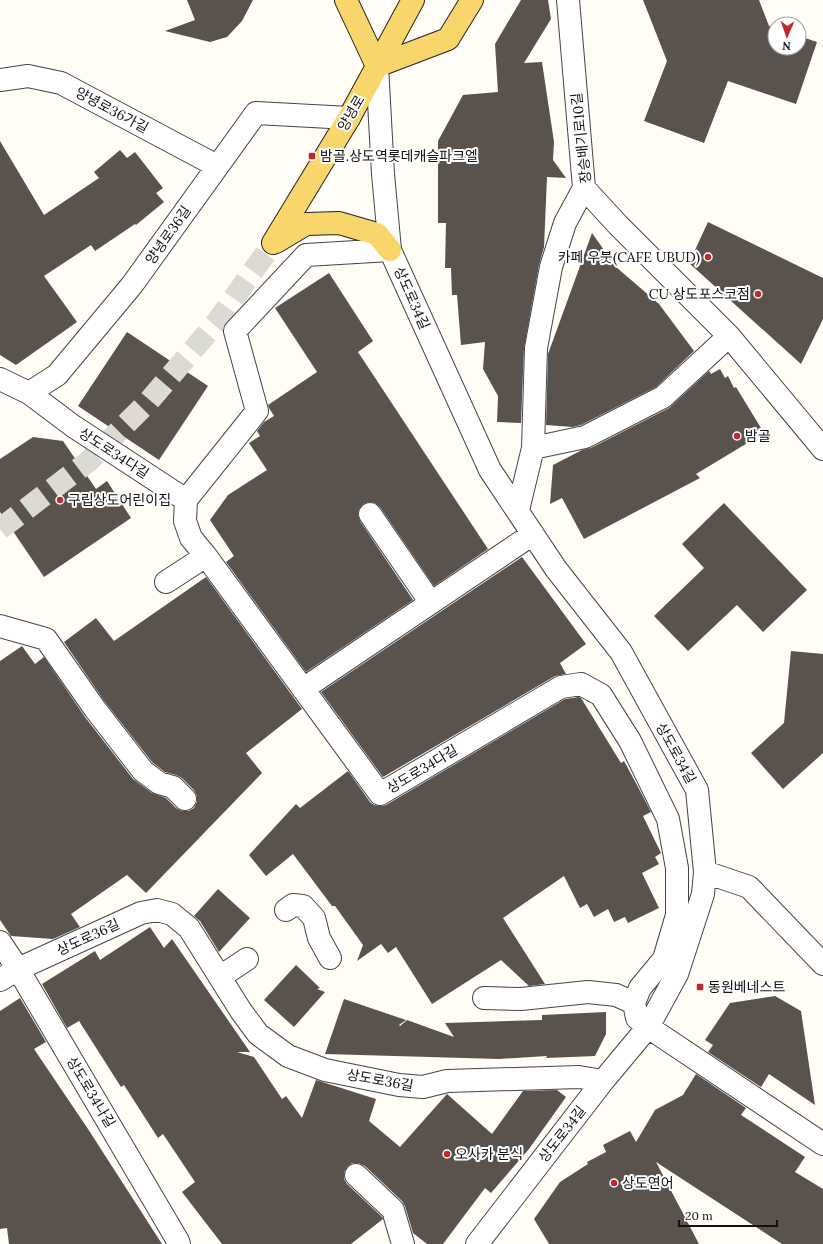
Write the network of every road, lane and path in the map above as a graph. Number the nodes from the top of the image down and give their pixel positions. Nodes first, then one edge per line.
1 (346, 0) edge
2 (413, 0) edge
3 (472, 0) edge
4 (568, 0) edge
5 (378, 66) junction
6 (0, 80) edge
7 (349, 118) junction
8 (217, 166) junction
9 (584, 188) junction
10 (390, 250) junction
11 (729, 336) junction
12 (0, 379) edge
13 (30, 393) junction
14 (533, 448) junction
15 (823, 449) edge
16 (186, 500) junction
17 (518, 510) junction
18 (370, 514) dead end
19 (533, 534) junction
20 (206, 556) junction
21 (166, 582) dead end
22 (431, 603) junction
23 (0, 626) edge
24 (303, 689) junction
25 (185, 799) dead end
26 (705, 872) junction
27 (286, 910) dead end
28 (0, 942) edge
29 (330, 958) dead end
30 (247, 959) dead end
31 (823, 964) edge
32 (9, 975) edge
33 (220, 978) junction
34 (484, 998) dead end
35 (634, 1003) junction
36 (648, 1027) junction
37 (603, 1081) junction
38 (823, 1144) edge
39 (356, 1175) dead end
40 (179, 1244) edge
41 (403, 1244) edge
42 (477, 1244) edge

1 - 5 main road
2 - 5 main road, 양녕로
3 - 5 main road
4 - 9 street, 장승배기로10길
5 - 7 main road, 양녕로
5 - 10 street, 상도로34길
6 - 8 street, 양녕로36가길
7 - 8 street, 양녕로36길
7 - 10 main road, 양녕로
8 - 13 street, 양녕로36길
9 - 11 street, 장승배기로10길
9 - 14 street
10 - 16 street
10 - 17 street, 상도로34길
11 - 14 street
11 - 15 street, 장승배기로10길
12 - 13 street
13 - 16 street, 상도로34다길
14 - 17 street
16 - 20 street, 상도로34다길
17 - 19 street, 상도로34길
18 - 22 street
19 - 22 street
19 - 26 street, 상도로34길
20 - 21 street
20 - 24 street, 상도로34다길
22 - 24 street
23 - 25 street
24 - 35 street, 상도로34다길
26 - 31 street
26 - 36 street, 상도로34길
27 - 29 street
28 - 32 street, 상도로34나길
30 - 33 street
32 - 33 street, 상도로36길
32 - 40 street, 상도로34나길
33 - 37 street, 상도로36길
34 - 35 street
35 - 36 street
36 - 37 street, 상도로34길
36 - 38 street
37 - 42 street, 상도로34길
39 - 41 street

